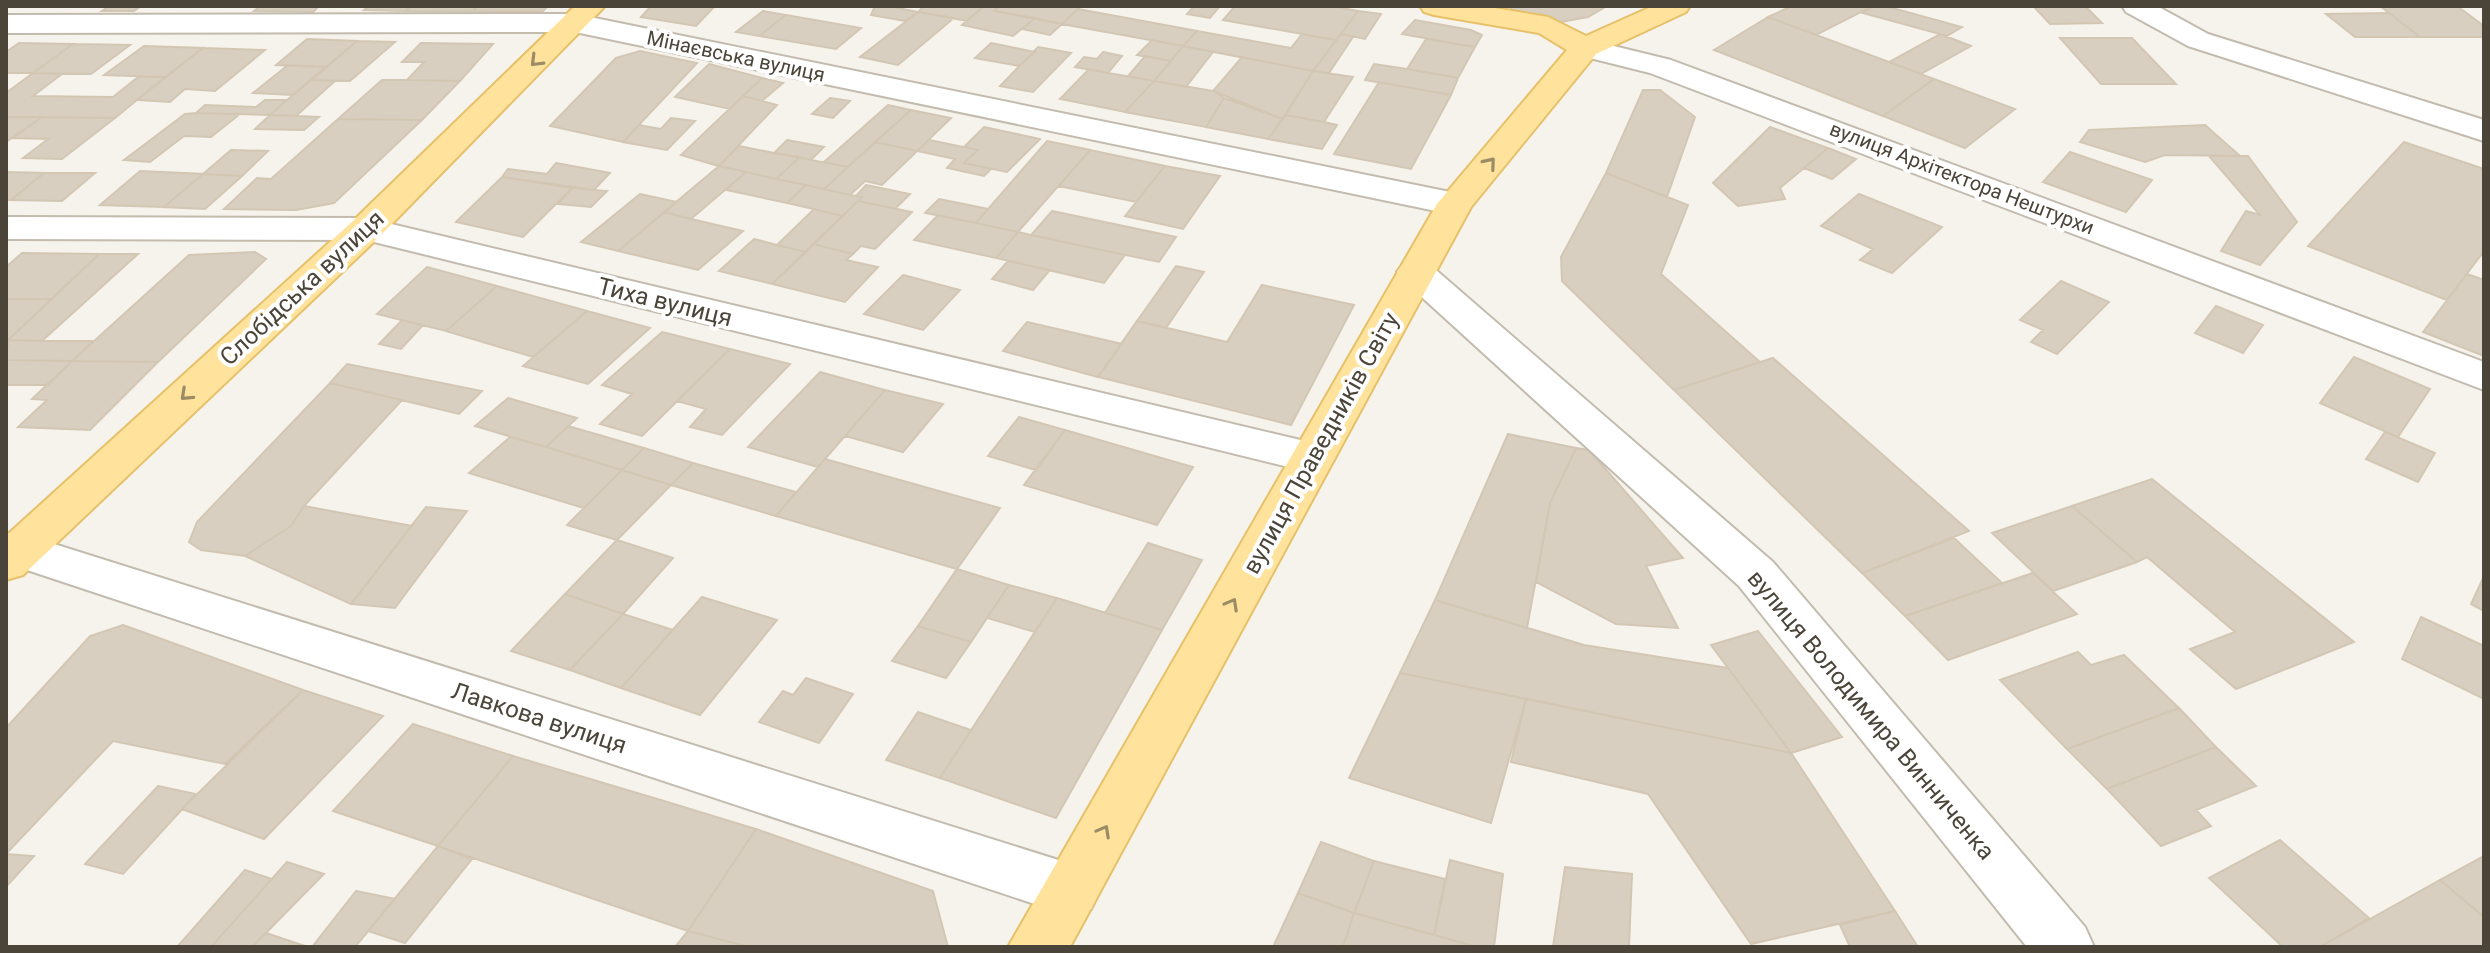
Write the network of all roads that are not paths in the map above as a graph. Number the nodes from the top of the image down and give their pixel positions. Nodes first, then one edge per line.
1 (1434, 6) edge
2 (1676, 6) edge
3 (2136, 6) edge
4 (583, 14) edge
5 (6, 24) edge
6 (1585, 48) junction
7 (2484, 131) edge
8 (1455, 204) junction
9 (6, 228) edge
10 (366, 229) junction
11 (1416, 272) junction
12 (2484, 377) edge
13 (1313, 458) junction
14 (10, 554) edge
15 (1071, 890) junction
16 (1038, 947) edge
17 (2064, 947) edge

1 - 6 main road, вулиця Архітектора Нештурхи
2 - 6 main road, вулиця Праведників Світу
3 - 7 street
4 - 5 street, Мінаєвська вулиця
4 - 8 street, Мінаєвська вулиця
4 -> 10 main road, Слобідська вулиця
8 -> 6 main road, вулиця Праведників Світу
6 - 12 street, вулиця Архітектора Нештурхи
8 - 11 main road, вулиця Праведників Світу
9 - 10 street, Тиха вулиця
10 - 13 street, Тиха вулиця
10 -> 14 main road, Слобідська вулиця
11 - 13 main road, вулиця Праведників Світу
11 - 17 street, вулиця Володимира Винниченка
15 -> 13 main road, вулиця Праведників Світу
14 - 15 street, Лавкова вулиця
15 - 16 main road, вулиця Праведників Світу

